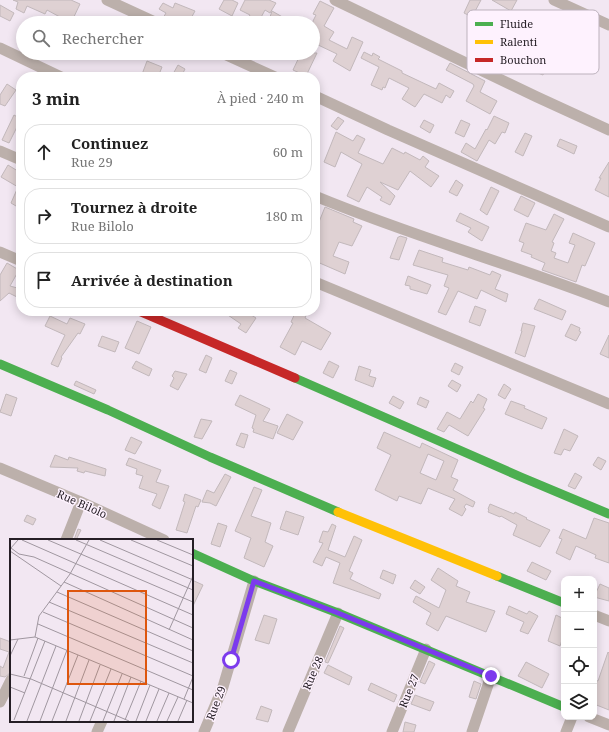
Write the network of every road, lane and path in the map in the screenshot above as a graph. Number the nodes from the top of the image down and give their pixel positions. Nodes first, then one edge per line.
1 (107, 0) edge
2 (336, 0) edge
3 (554, 0) edge
4 (576, 10) edge
5 (141, 16) edge
6 (599, 20) edge
7 (609, 25) edge
8 (0, 48) edge
9 (16, 56) edge
10 (25, 60) edge
11 (237, 60) edge
12 (467, 63) edge
13 (50, 72) edge
14 (264, 72) edge
15 (489, 74) edge
16 (320, 98) edge
17 (609, 130) edge
18 (0, 152) edge
19 (16, 158) edge
20 (320, 198) edge
21 (609, 227) edge
22 (0, 252) edge
23 (16, 259) edge
24 (320, 284) edge
25 (609, 302) edge
26 (151, 316) edge
27 (0, 364) edge
28 (609, 404) edge
29 (0, 468) edge
30 (81, 502) junction
31 (609, 514) edge
32 (66, 539) edge
33 (162, 539) edge
34 (193, 553) edge
35 (254, 581) junction
36 (561, 602) edge
37 (338, 613) junction
38 (597, 616) edge
39 (609, 621) edge
40 (426, 649) junction
41 (491, 676) junction
42 (10, 682) edge
43 (0, 702) edge
44 (561, 706) edge
45 (571, 720) edge
46 (596, 720) edge
47 (102, 722) edge
48 (609, 725) edge
49 (97, 732) edge
50 (204, 732) edge
51 (288, 732) edge
52 (392, 732) edge
53 (472, 732) edge
54 (566, 732) edge

1 - 5 street
2 - 12 street
3 - 4 street
6 - 7 street
8 - 9 street
10 - 13 street
11 - 14 street
15 - 17 street
16 - 21 street
18 - 19 street
20 - 25 street
22 - 23 street
24 - 28 street
26 - 31 street
27 - 36 street
29 - 30 street, Rue Bilolo
30 - 32 street
30 - 33 street, Rue Bilolo
34 - 35 street
35 - 37 street
35 - 50 street, Rue 29
37 - 40 street
37 - 51 street, Rue 28
38 - 39 street
40 - 41 street
40 - 52 street, Rue 27
41 - 44 street
41 - 53 street
42 - 43 street
45 - 54 street
46 - 48 street
47 - 49 street

